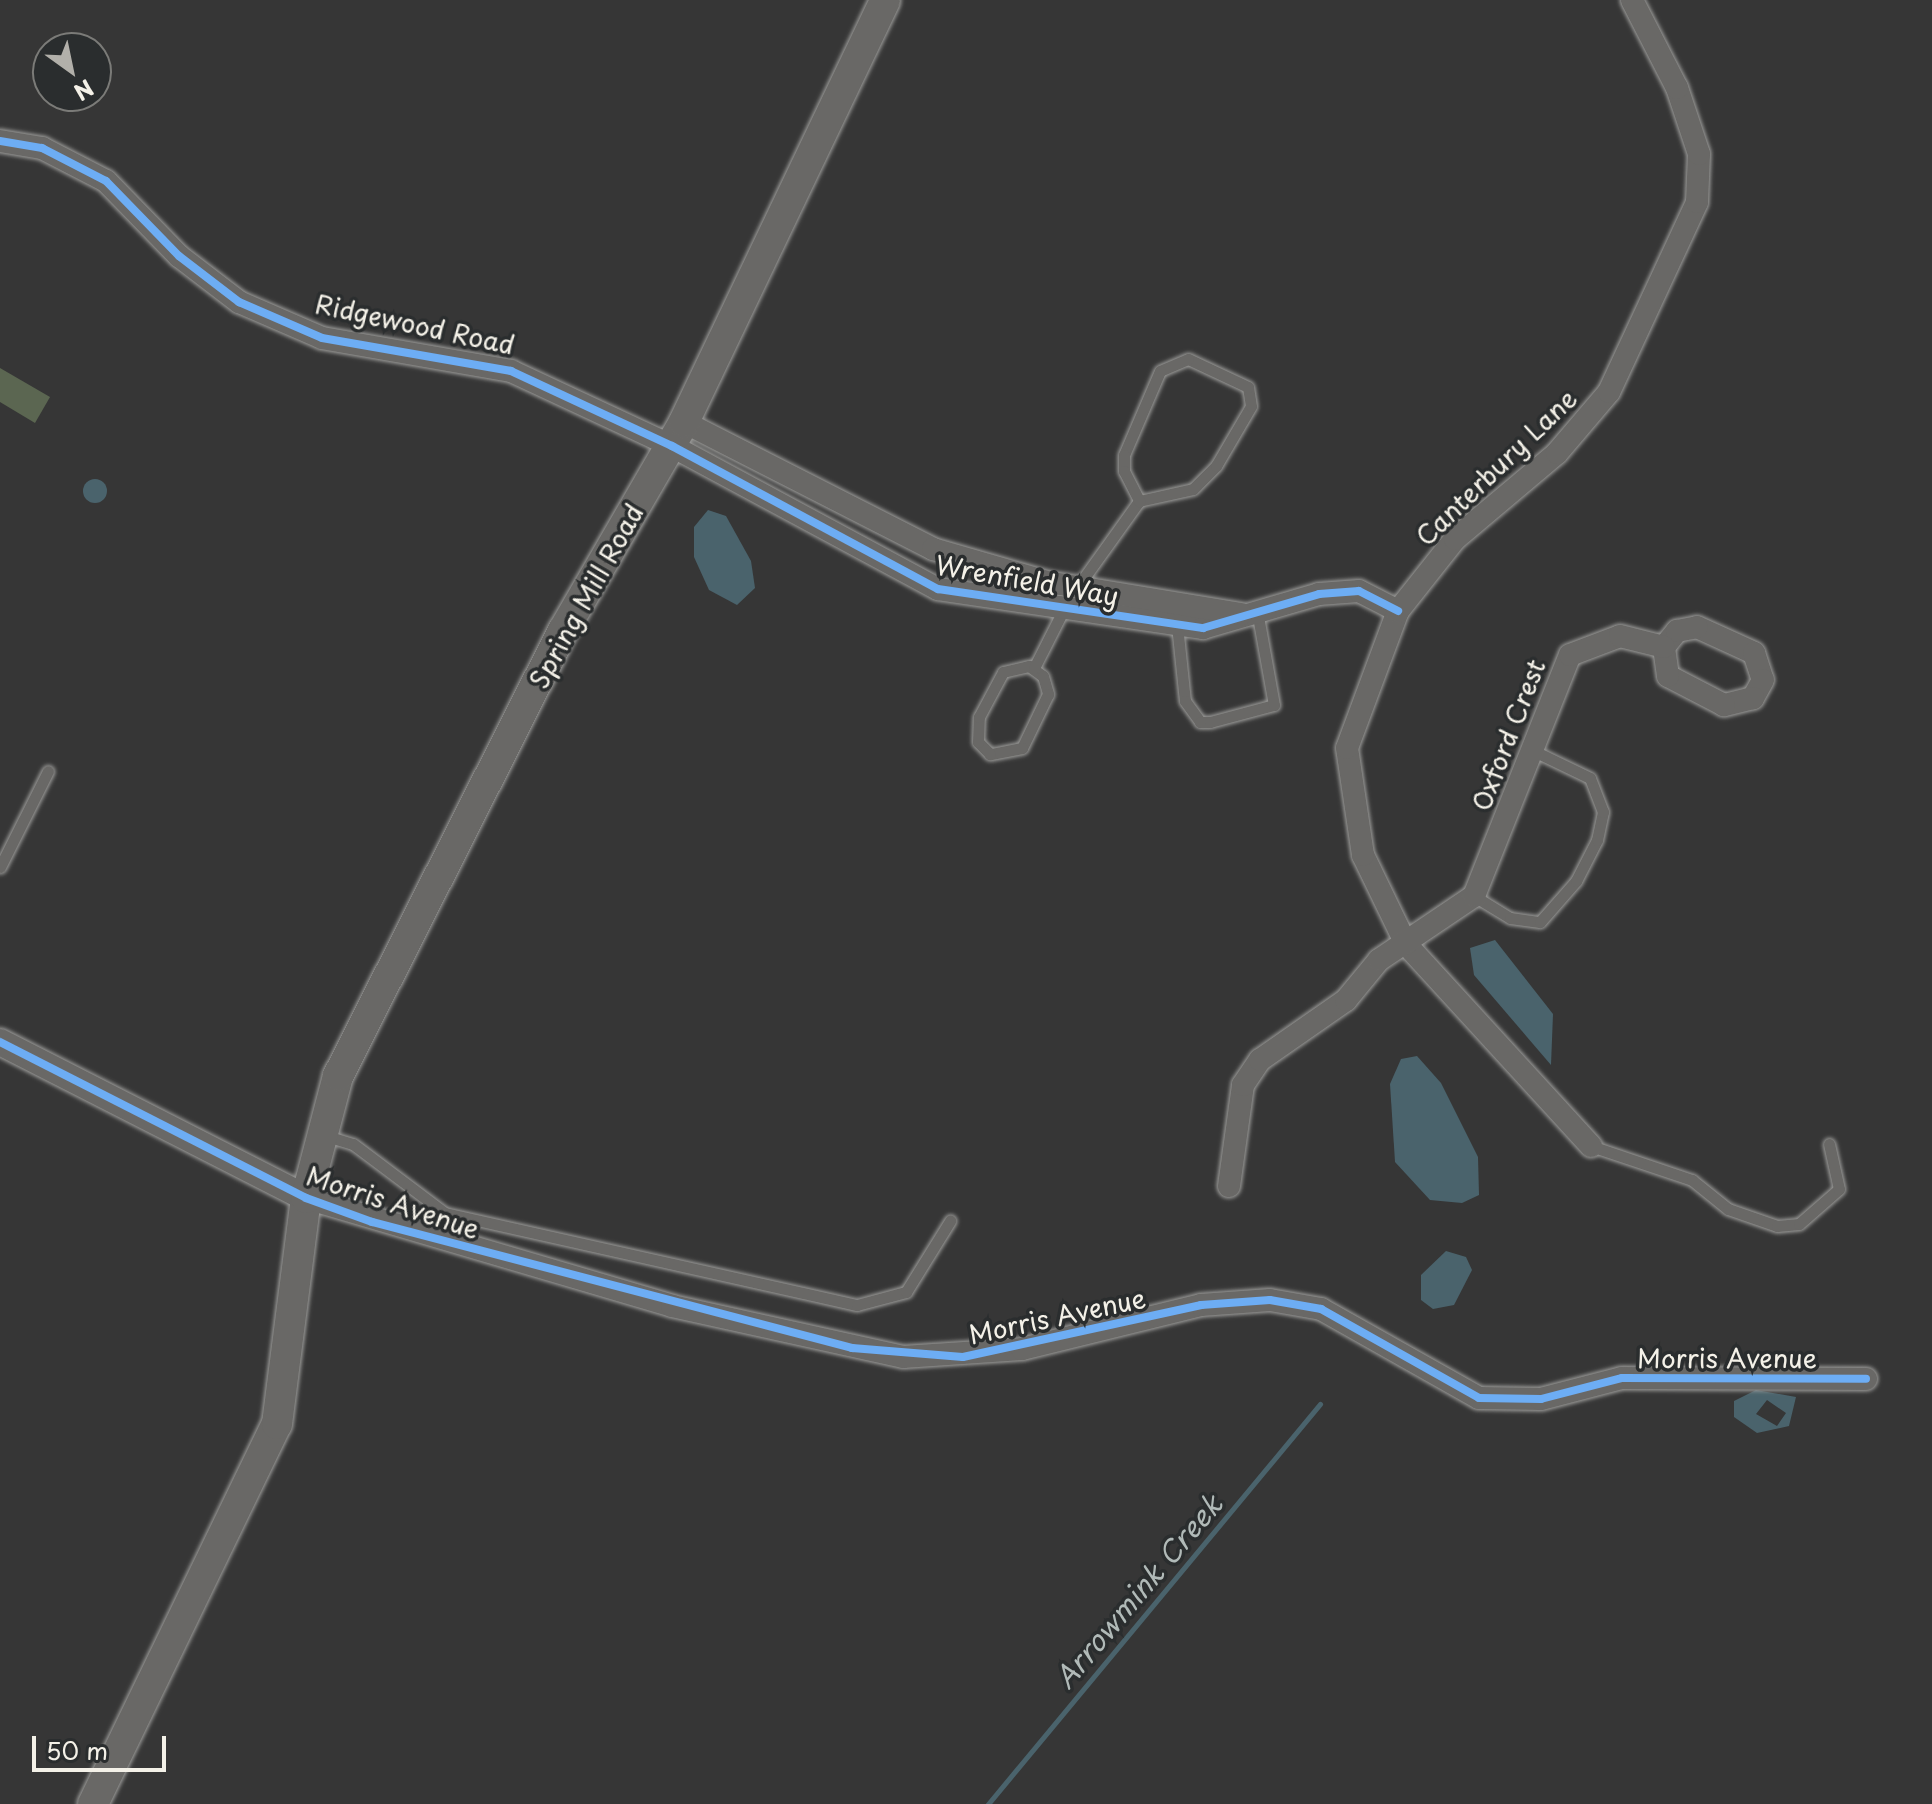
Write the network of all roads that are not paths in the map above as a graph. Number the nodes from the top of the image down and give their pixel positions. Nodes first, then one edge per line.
1 (885, 0) edge
2 (1632, 0) edge
3 (0, 141) edge
4 (678, 434) junction
5 (754, 458) junction
6 (743, 483) junction
7 (818, 490) junction
8 (1139, 501) junction
9 (804, 521) junction
10 (1077, 587) junction
11 (1063, 610) junction
12 (1398, 611) junction
13 (1258, 616) junction
14 (1177, 625) junction
15 (1664, 647) junction
16 (1034, 668) junction
17 (1536, 752) junction
18 (48, 771) dead end
19 (0, 867) edge
20 (1474, 896) junction
21 (1406, 944) junction
22 (0, 1042) edge
23 (322, 1134) junction
24 (1829, 1144) dead end
25 (1591, 1146) joint
26 (1229, 1186) dead end
27 (306, 1198) junction
28 (950, 1221) dead end
29 (1866, 1379) dead end
30 (93, 1804) edge

1 - 4 main road, Spring Mill Road
2 - 12 street, Canterbury Lane
3 - 4 street, Ridgewood Road
4 - 5 street, Wrenfield Way
4 - 6 street, Wrenfield Way
4 - 23 main road, Spring Mill Road
5 - 6 street
5 - 7 street, Wrenfield Way
6 - 9 street, Wrenfield Way
7 - 9 street
7 - 10 street, Wrenfield Way
8 - 8 lane
8 - 10 lane
9 - 11 street, Wrenfield Way
10 - 11 lane
10 - 13 street, Wrenfield Way
11 - 14 street, Wrenfield Way
11 - 16 lane
12 - 13 street, Wrenfield Way
12 - 21 street, Canterbury Lane
13 - 14 street, Wrenfield Way
13 - 14 lane
15 - 15 street
15 - 17 street, Oxford Crest
16 - 16 lane
17 - 20 street, Oxford Crest
17 - 20 lane
18 - 19 lane
20 - 21 street
21 - 25 street, Canterbury Lane
21 - 26 street
22 - 27 street, Morris Avenue
23 - 27 main road, Spring Mill Road
23 - 28 lane
24 - 25 lane
27 - 29 street, Morris Avenue
27 - 30 main road, Spring Mill Road

